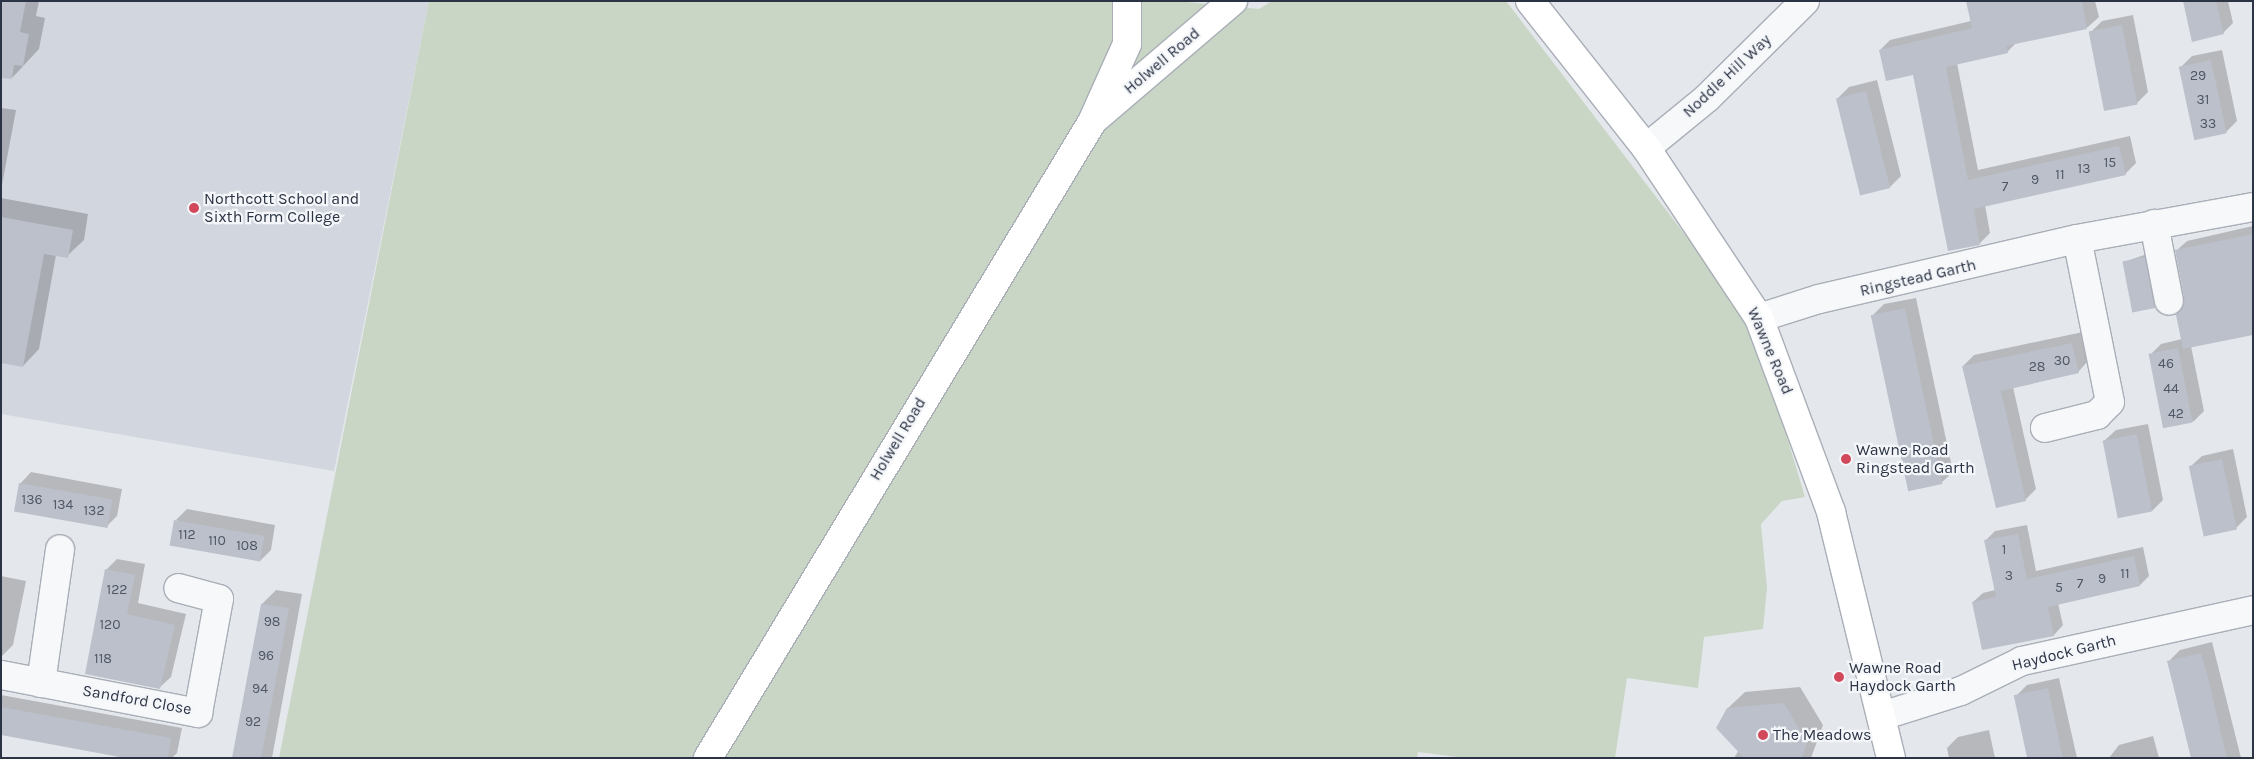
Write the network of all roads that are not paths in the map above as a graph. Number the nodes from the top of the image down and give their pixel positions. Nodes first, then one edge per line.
1 (1126, 1) edge
2 (1233, 1) edge
3 (1530, 1) edge
4 (1805, 1) edge
5 (1092, 122) junction
6 (1646, 148) junction
7 (2253, 207) edge
8 (2154, 224) junction
9 (2077, 239) junction
10 (2169, 301) dead end
11 (1759, 318) junction
12 (2045, 428) dead end
13 (60, 549) dead end
14 (178, 588) dead end
15 (2253, 610) edge
16 (1, 676) edge
17 (41, 683) junction
18 (1882, 716) junction
19 (708, 758) edge
20 (1890, 758) edge

1 - 5 street, Holwell Road
2 - 5 street, Holwell Road
3 - 6 street, Wawne Road
4 - 6 street, Noddle Hill Way
5 - 19 street, Holwell Road
6 - 11 street, Wawne Road
7 - 8 street, Ringstead Garth
8 - 9 street, Ringstead Garth
8 - 10 street
9 - 11 street, Ringstead Garth
9 - 12 street
11 - 18 street, Wawne Road
13 - 17 street
14 - 17 street, Sandford Close
15 - 18 street, Haydock Garth
16 - 17 street, Sandford Close
18 - 20 street, Wawne Road

